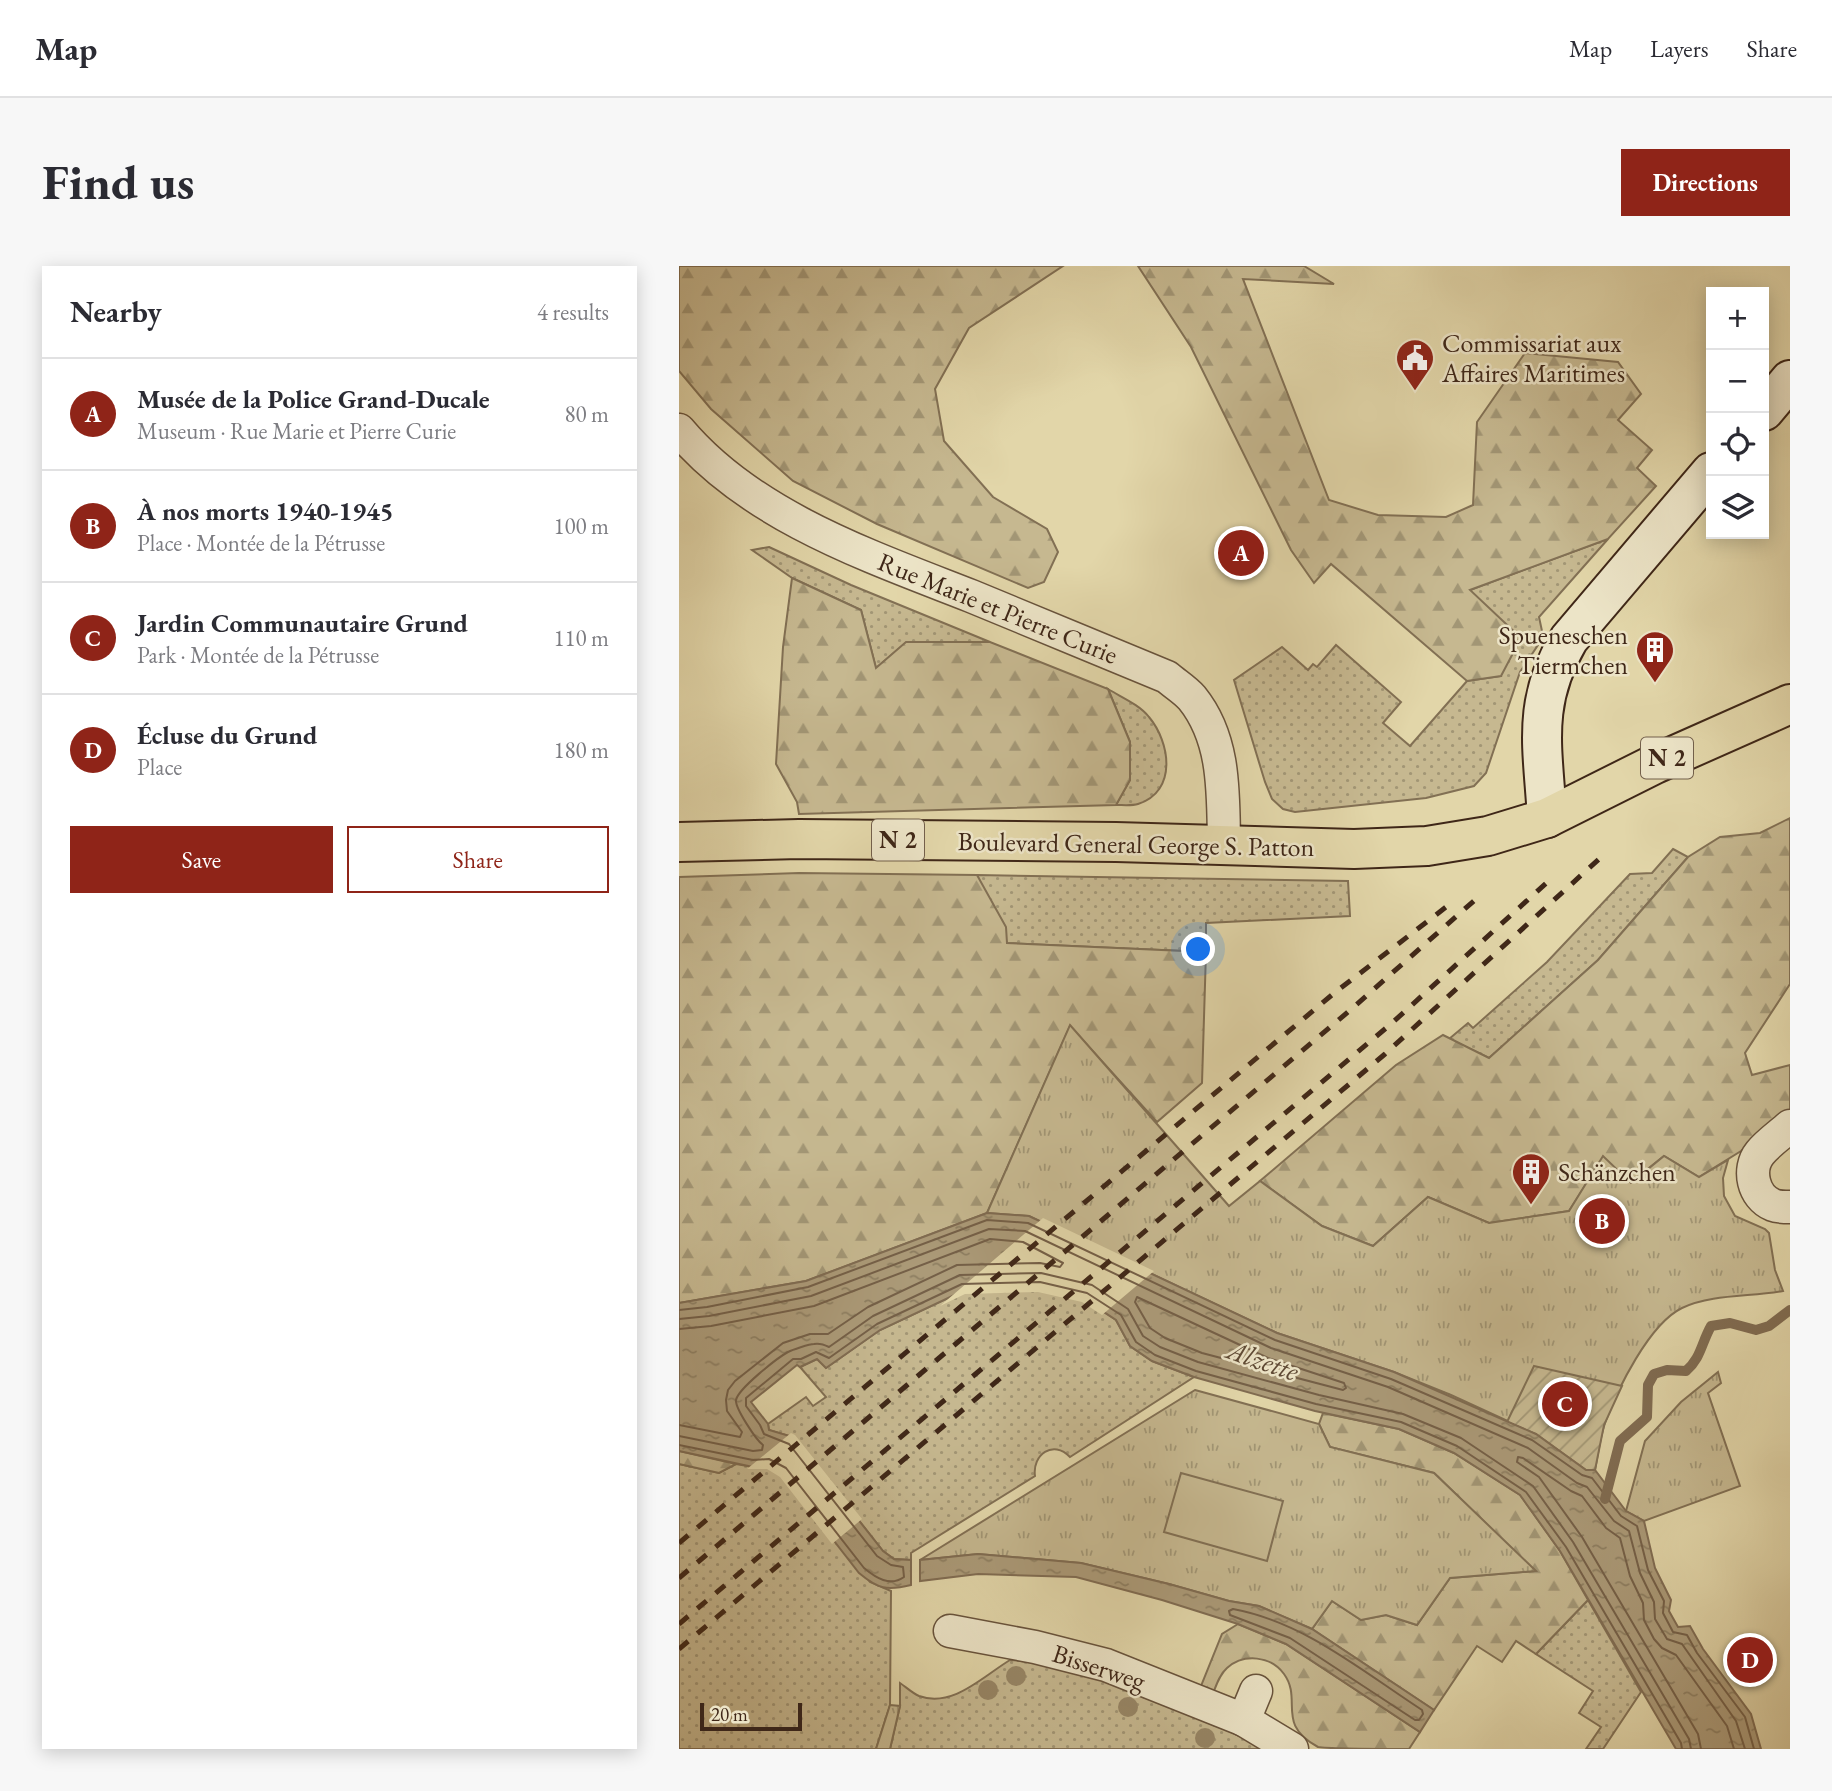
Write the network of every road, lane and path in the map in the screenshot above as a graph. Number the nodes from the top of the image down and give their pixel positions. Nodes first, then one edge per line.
1 (1790, 380) edge
2 (1769, 405) edge
3 (679, 430) edge
4 (1708, 476) edge
5 (1790, 704) edge
6 (1548, 818) junction
7 (679, 842) edge
8 (1224, 845) junction
9 (1790, 1126) edge
10 (1790, 1207) edge
11 (950, 1631) dead end
12 (1256, 1691) dead end
13 (1244, 1720) junction
14 (1293, 1749) edge

1 - 2 main road
3 - 8 street, Rue Marie et Pierre Curie
4 - 6 main road
5 - 6 main road, N 2
6 - 8 main road, Boulevard General George S. Patton / N 2
7 - 8 main road, Boulevard General George S. Patton / N 2
9 - 10 street
11 - 13 street, Bisserweg
12 - 13 street
13 - 14 street, Bisserweg

